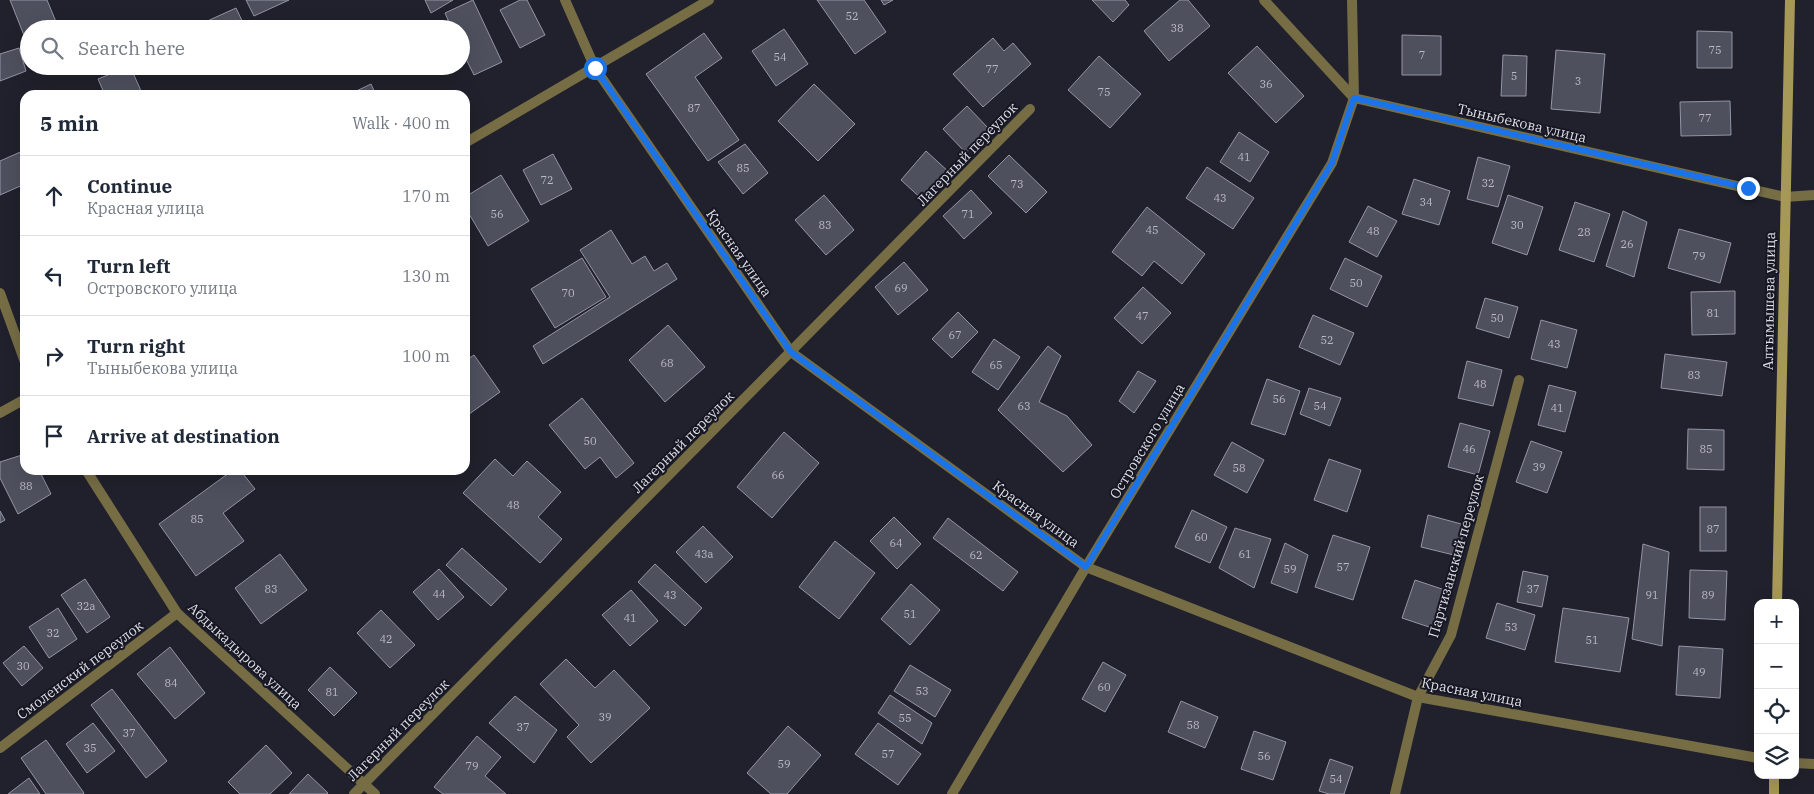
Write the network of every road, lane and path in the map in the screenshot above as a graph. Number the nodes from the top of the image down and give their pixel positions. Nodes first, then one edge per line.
1 (565, 0) edge
2 (709, 0) edge
3 (1264, 0) edge
4 (1352, 0) edge
5 (1790, 0) edge
6 (595, 68) junction
7 (1354, 98) junction
8 (1030, 109) dead end
9 (470, 140) edge
10 (1814, 195) edge
11 (1785, 197) junction
12 (0, 293) edge
13 (20, 348) edge
14 (791, 352) junction
15 (1519, 380) dead end
16 (20, 402) edge
17 (0, 414) edge
18 (89, 475) edge
19 (1086, 567) junction
20 (1777, 599) edge
21 (177, 613) junction
22 (1418, 697) junction
23 (0, 748) edge
24 (1754, 757) edge
25 (1799, 763) edge
26 (1814, 764) edge
27 (1774, 779) edge
28 (364, 785) junction
29 (354, 794) edge
30 (375, 794) edge
31 (952, 794) edge
32 (1395, 794) edge
33 (1774, 794) edge

1 - 6 street, Красная улица
2 - 6 street
3 - 7 street
4 - 7 street, Островского улица
5 - 11 main road, Алтымышева улица
6 - 9 street
6 - 14 street, Красная улица
7 - 11 street, Тыныбекова улица
7 - 19 street, Островского улица
8 - 14 street, Лагерный переулок
10 - 11 street, Тыныбекова улица
11 - 20 main road, Алтымышева улица
12 - 13 street
14 - 19 street, Красная улица
14 - 28 street, Лагерный переулок
15 - 22 street, Партизанский переулок
16 - 17 street
18 - 21 street, Абдыкадырова улица
19 - 22 street, Красная улица
19 - 31 street, Островского улица
21 - 23 street, Смоленский переулок
21 - 28 street, Абдыкадырова улица
22 - 24 street, Красная улица
22 - 32 street, Партизанский переулок
25 - 26 street
27 - 33 main road
28 - 29 street, Лагерный переулок
28 - 30 street, Абдыкадырова улица

